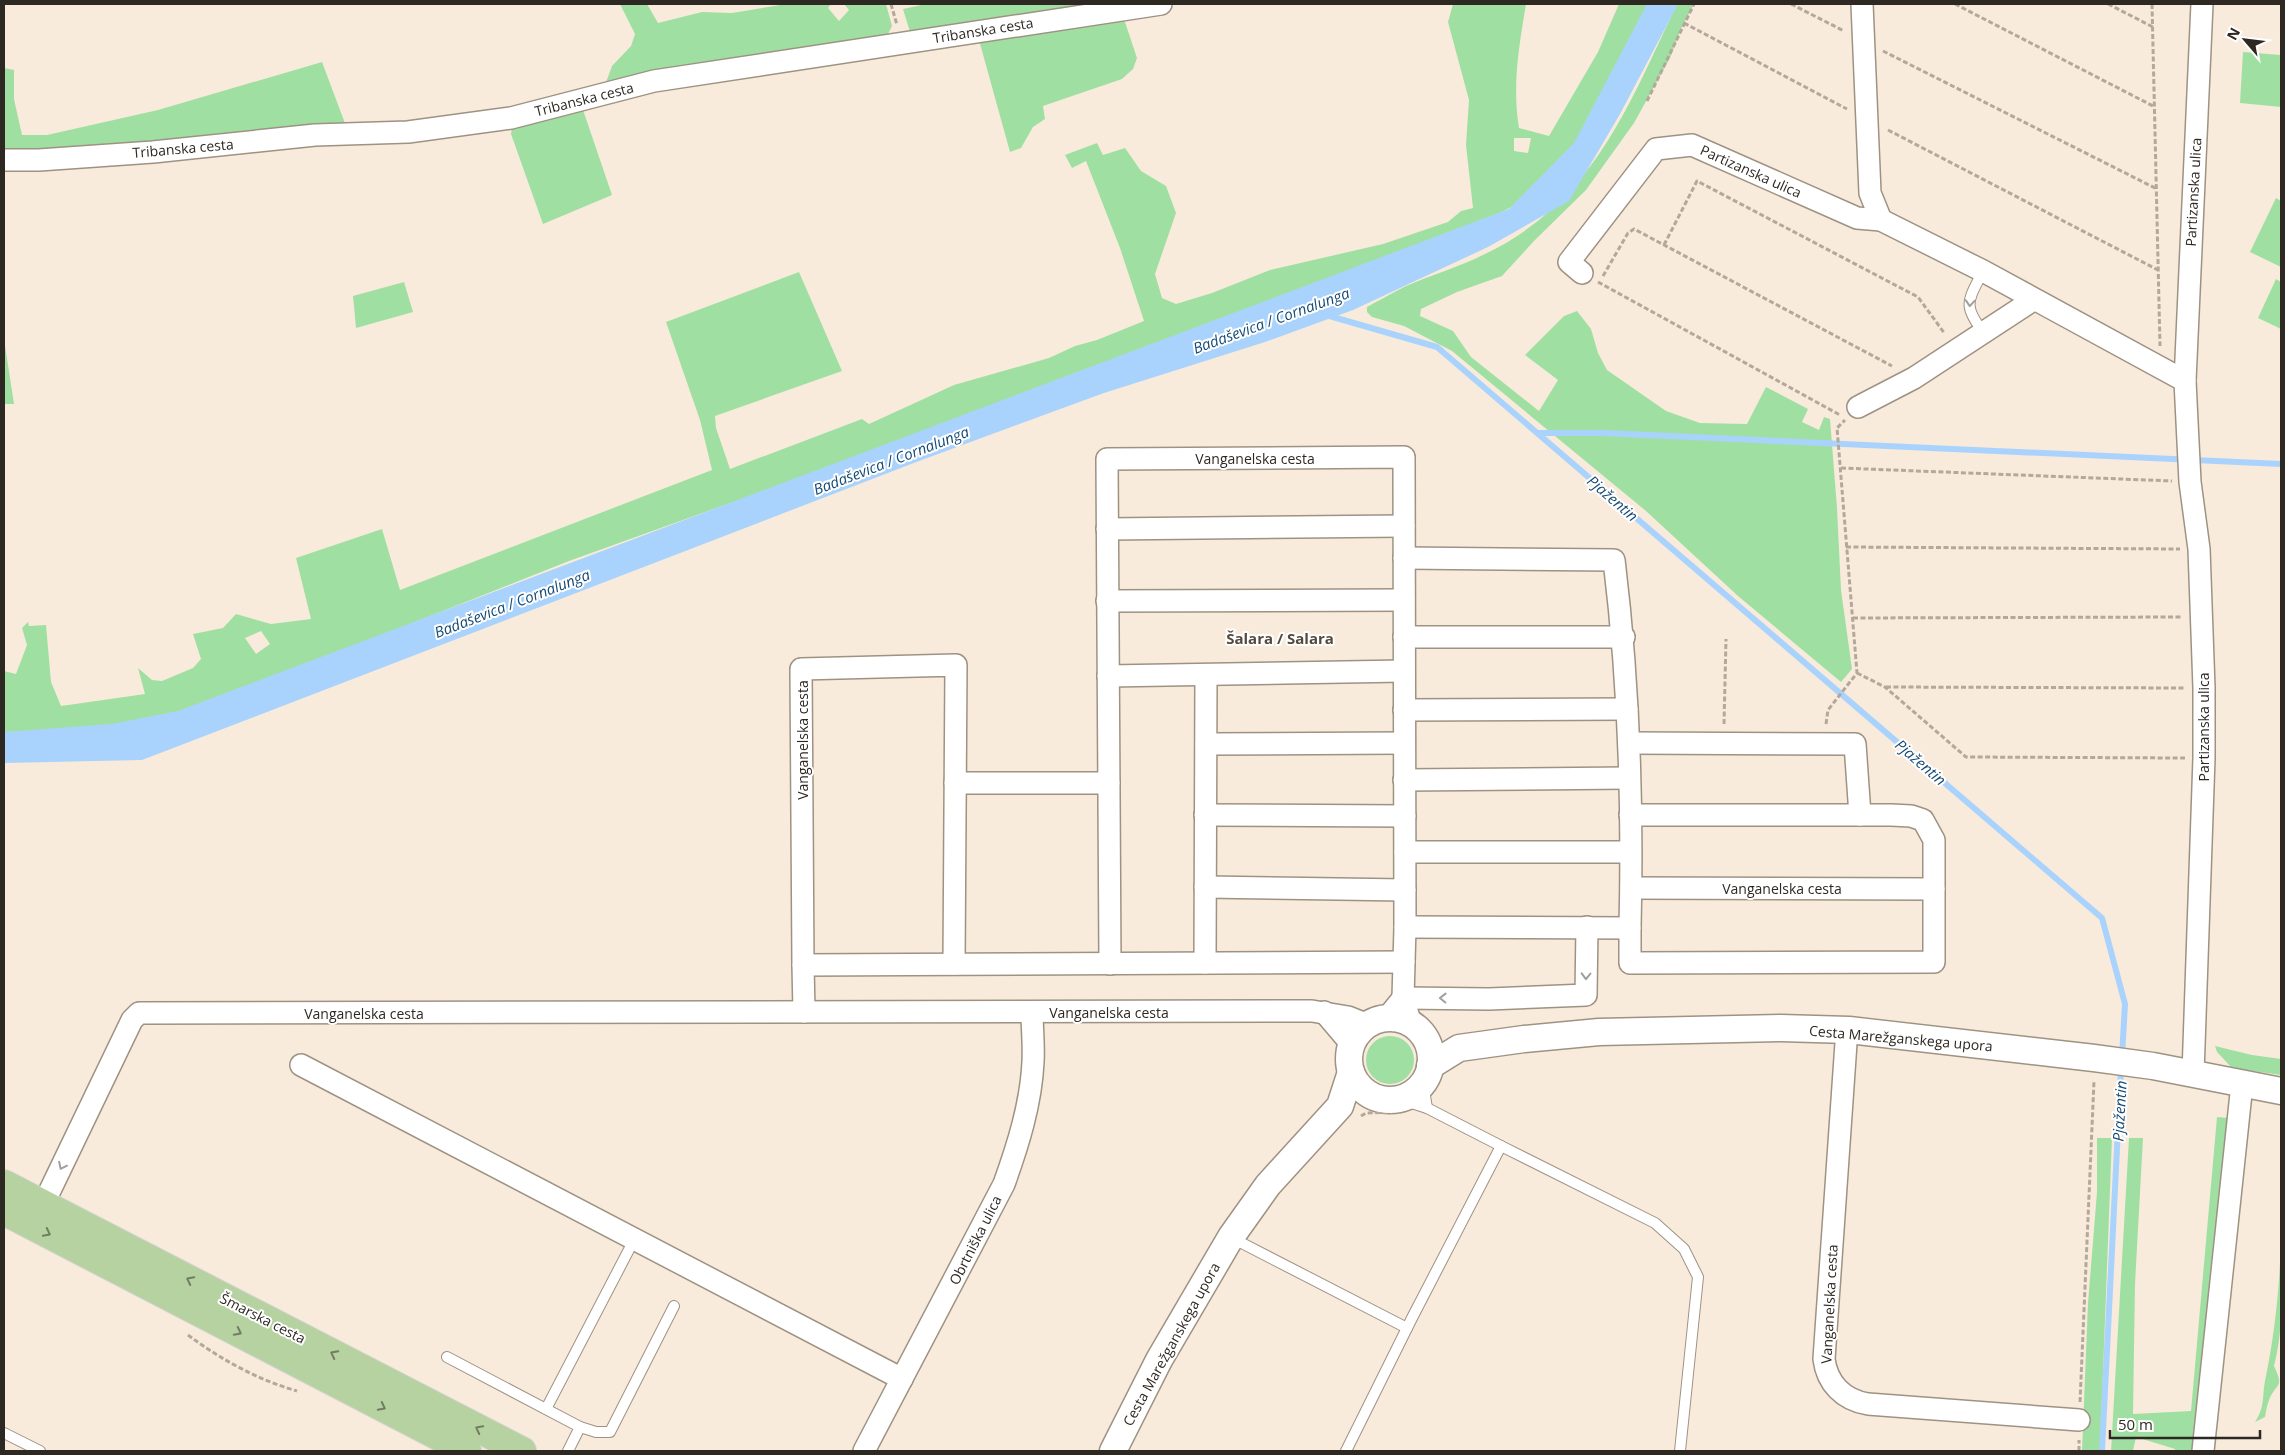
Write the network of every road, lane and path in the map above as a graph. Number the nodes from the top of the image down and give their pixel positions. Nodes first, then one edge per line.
1 (1161, 4) edge
2 (1694, 4) edge
3 (1791, 4) edge
4 (1862, 4) edge
5 (1955, 4) edge
6 (2108, 4) edge
7 (2152, 4) edge
8 (2202, 4) edge
9 (1684, 23) junction
10 (2154, 27) junction
11 (1864, 41) junction
12 (1646, 100) dead end
13 (2155, 107) junction
14 (1867, 119) junction
15 (4, 160) edge
16 (2157, 188) junction
17 (1881, 220) junction
18 (1664, 245) junction
19 (2158, 270) junction
20 (1983, 271) junction
21 (1591, 278) junction
22 (2033, 300) junction
23 (1984, 333) junction
24 (1958, 350) junction
25 (2149, 362) junction
26 (1914, 378) junction
27 (2185, 381) junction
28 (1852, 413) joint
29 (1837, 428) dead end
30 (1841, 468) junction
31 (2190, 482) junction
32 (1404, 526) junction
33 (1107, 529) junction
34 (1846, 548) junction
35 (2199, 549) junction
36 (1404, 558) junction
37 (1404, 600) junction
38 (1107, 601) junction
39 (2202, 617) junction
40 (1852, 618) junction
41 (1404, 637) junction
42 (1624, 637) junction
43 (1726, 639) dead end
44 (1404, 672) junction
45 (1857, 673) junction
46 (1206, 675) junction
47 (1108, 676) junction
48 (1885, 687) junction
49 (2204, 688) junction
50 (1404, 710) junction
51 (1627, 710) junction
52 (1828, 710) dead end
53 (1404, 743) junction
54 (1629, 743) junction
55 (1206, 744) junction
56 (1724, 744) junction
57 (2204, 758) junction
58 (1629, 778) junction
59 (1404, 780) junction
60 (956, 783) junction
61 (1109, 783) junction
62 (1630, 815) junction
63 (1860, 815) junction
64 (1205, 816) junction
65 (1405, 816) junction
66 (1405, 852) junction
67 (1630, 852) junction
68 (1205, 887) junction
69 (1631, 888) junction
70 (1934, 888) junction
71 (1405, 890) junction
72 (1405, 927) junction
73 (1588, 927) junction
74 (1630, 928) junction
75 (1404, 962) junction
76 (1204, 963) junction
77 (954, 964) junction
78 (1110, 964) junction
79 (804, 965) junction
80 (1403, 998) junction
81 (804, 1012) junction
82 (1032, 1012) junction
83 (1368, 1029) junction
84 (1849, 1030) junction
85 (1418, 1031) junction
86 (1459, 1048) junction
87 (2098, 1058) junction
88 (301, 1064) dead end
89 (2193, 1074) junction
90 (2242, 1084) junction
91 (1427, 1086) junction
92 (2281, 1092) edge
93 (1357, 1106) junction
94 (1400, 1107) junction
95 (1501, 1146) junction
96 (4, 1184) edge
97 (43, 1205) junction
98 (4, 1211) edge
99 (1231, 1237) junction
100 (635, 1238) junction
101 (674, 1306) dead end
102 (1407, 1328) junction
103 (448, 1357) dead end
104 (902, 1379) junction
105 (546, 1409) junction
106 (2079, 1420) junction
107 (580, 1427) junction
108 (4, 1433) edge
109 (40, 1451) edge
110 (467, 1451) edge
111 (522, 1451) edge
112 (568, 1451) edge
113 (864, 1451) edge
114 (1113, 1451) edge
115 (1346, 1451) edge
116 (1680, 1451) edge
117 (2079, 1451) edge
118 (2203, 1451) edge

1 - 15 street, Tribanska cesta
2 - 9 path
3 - 11 path
4 - 11 street
5 - 13 path
6 - 10 path
7 - 10 path
8 - 27 street, Partizanska ulica
9 - 12 path
9 - 14 path
10 - 13 path
11 - 14 street
11 - 16 path
13 - 16 path
14 - 17 street
14 - 19 path
16 - 19 path
17 - 20 street, Partizanska ulica
17 - 21 street, Partizanska ulica
18 - 21 path
18 - 24 path
18 - 26 path
19 - 25 path
20 - 22 street, Partizanska ulica
20 -> 23 lane
21 - 28 path
22 - 23 street
22 - 25 street
23 - 24 street
24 - 26 street
25 - 27 street
26 - 28 street
27 - 31 street, Partizanska ulica
29 - 30 path
30 - 31 path
30 - 34 path
31 - 35 street, Partizanska ulica
32 - 33 street
32 - 33 street, Vanganelska cesta
32 - 36 street, Vanganelska cesta
33 - 38 street, Vanganelska cesta
34 - 35 path
34 - 40 path
35 - 39 street, Partizanska ulica
36 - 37 street, Vanganelska cesta
36 - 42 street
37 - 38 street
37 - 41 street, Vanganelska cesta
38 - 47 street, Vanganelska cesta
39 - 40 path
39 - 49 street, Partizanska ulica
40 - 45 path
41 - 42 street
41 - 44 street, Vanganelska cesta
42 - 51 street
43 - 56 path
44 - 46 street
44 - 50 street, Vanganelska cesta
45 - 48 path
45 - 52 path
46 - 47 street
46 - 55 street
47 - 61 street, Vanganelska cesta
48 - 49 path
48 - 57 path
49 - 57 street, Partizanska ulica
50 - 51 street
50 - 53 street, Vanganelska cesta
51 - 54 street
53 - 55 street
53 - 59 street, Vanganelska cesta
54 - 56 street
54 - 58 street
55 - 64 street
56 - 63 street
57 - 89 street, Partizanska ulica
58 - 59 street
58 - 62 street
59 - 65 street, Vanganelska cesta
60 - 61 street
60 - 77 street, Vanganelska cesta
60 - 79 street, Vanganelska cesta
61 - 78 street, Vanganelska cesta
62 - 63 street
62 - 67 street
63 - 70 street
64 - 65 street
64 - 68 street
65 - 66 street, Vanganelska cesta
66 - 67 street
66 - 71 street, Vanganelska cesta
67 - 69 street
68 - 71 street
68 - 76 street
69 - 70 street, Vanganelska cesta
69 - 74 street
70 - 74 street
71 - 72 street, Vanganelska cesta
72 - 73 street
72 - 75 street, Vanganelska cesta
73 - 74 street
73 -> 80 street
75 - 76 street
75 - 80 street, Vanganelska cesta
76 - 78 street
77 - 78 street
77 - 79 street
79 - 81 street, Vanganelska cesta
80 - 83 street
80 - 85 street, Vanganelska cesta
81 - 82 street, Vanganelska cesta
81 -> 97 street, Vanganelska cesta
82 - 83 street, Vanganelska cesta
82 - 104 street, Obrtniška ulica
83 - 85 street
83 - 93 street, Cesta Marežganskega upora
84 - 86 street, Cesta Marežganskega upora
84 - 87 street, Cesta Marežganskega upora
84 - 106 street, Vanganelska cesta
85 - 86 street, Cesta Marežganskega upora
85 - 91 street
86 - 91 street, Cesta Marežganskega upora
87 - 89 street, Cesta Marežganskega upora
87 - 106 path
88 - 100 street
89 - 90 street, Cesta Marežganskega upora
90 - 92 street, Cesta Marežganskega upora
90 - 118 street
91 - 94 street
91 - 95 lane
93 - 94 street
93 - 94 path
93 - 99 street, Cesta Marežganskega upora
95 - 102 lane
95 - 116 lane
96 - 97 main road, Šmarska cesta
111 -> 97 main road, Šmarska cesta
98 -> 110 main road, Šmarska cesta
99 - 102 lane
99 - 114 street, Cesta Marežganskega upora
100 - 104 street
100 - 105 lane
101 - 107 lane
102 - 115 lane
103 - 105 lane
104 - 113 street, Obrtniška ulica
105 - 107 lane
106 - 117 path
107 - 112 lane
108 - 109 lane

